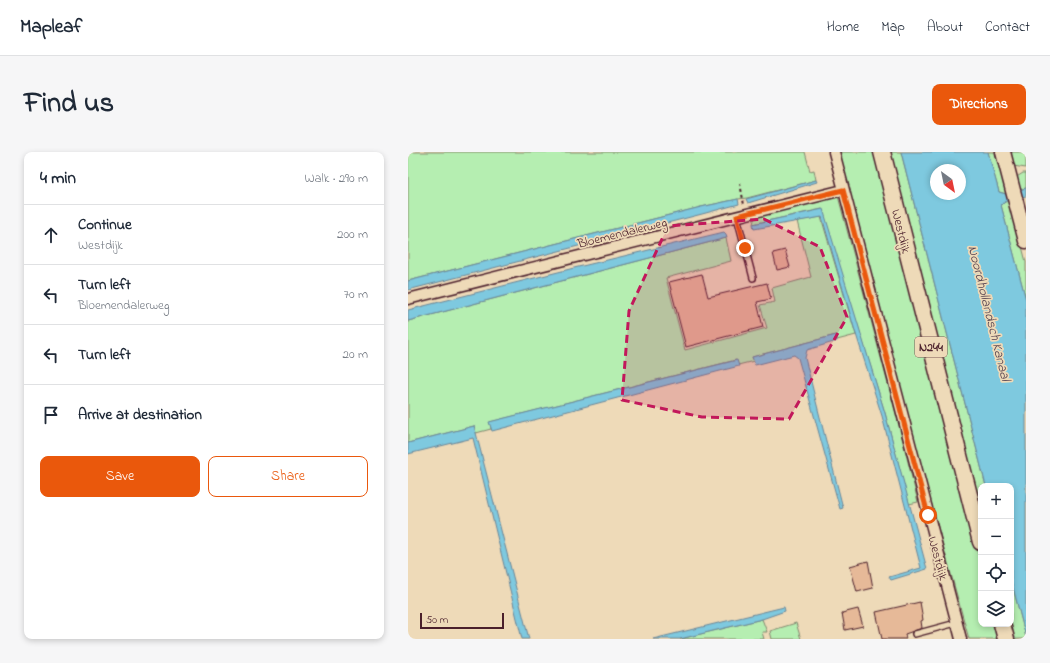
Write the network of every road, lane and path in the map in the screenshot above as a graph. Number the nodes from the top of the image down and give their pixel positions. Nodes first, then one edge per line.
1 (834, 152) edge
2 (882, 152) edge
3 (1003, 152) edge
4 (740, 183) dead end
5 (843, 190) junction
6 (742, 215) junction
7 (1026, 241) edge
8 (753, 278) dead end
9 (408, 299) edge
10 (978, 530) edge
11 (956, 623) junction
12 (1003, 627) edge
13 (915, 634) dead end
14 (961, 639) edge
15 (1006, 639) edge

1 - 5 street, Westdijk
2 - 10 main road, Westdijk / N244
3 - 7 street
4 - 6 path
5 - 6 street, Bloemendalerweg
5 - 11 street, Westdijk
6 - 8 lane
6 - 9 street, Bloemendalerweg
11 - 13 lane
11 - 14 street, Westdijk
12 - 15 main road

